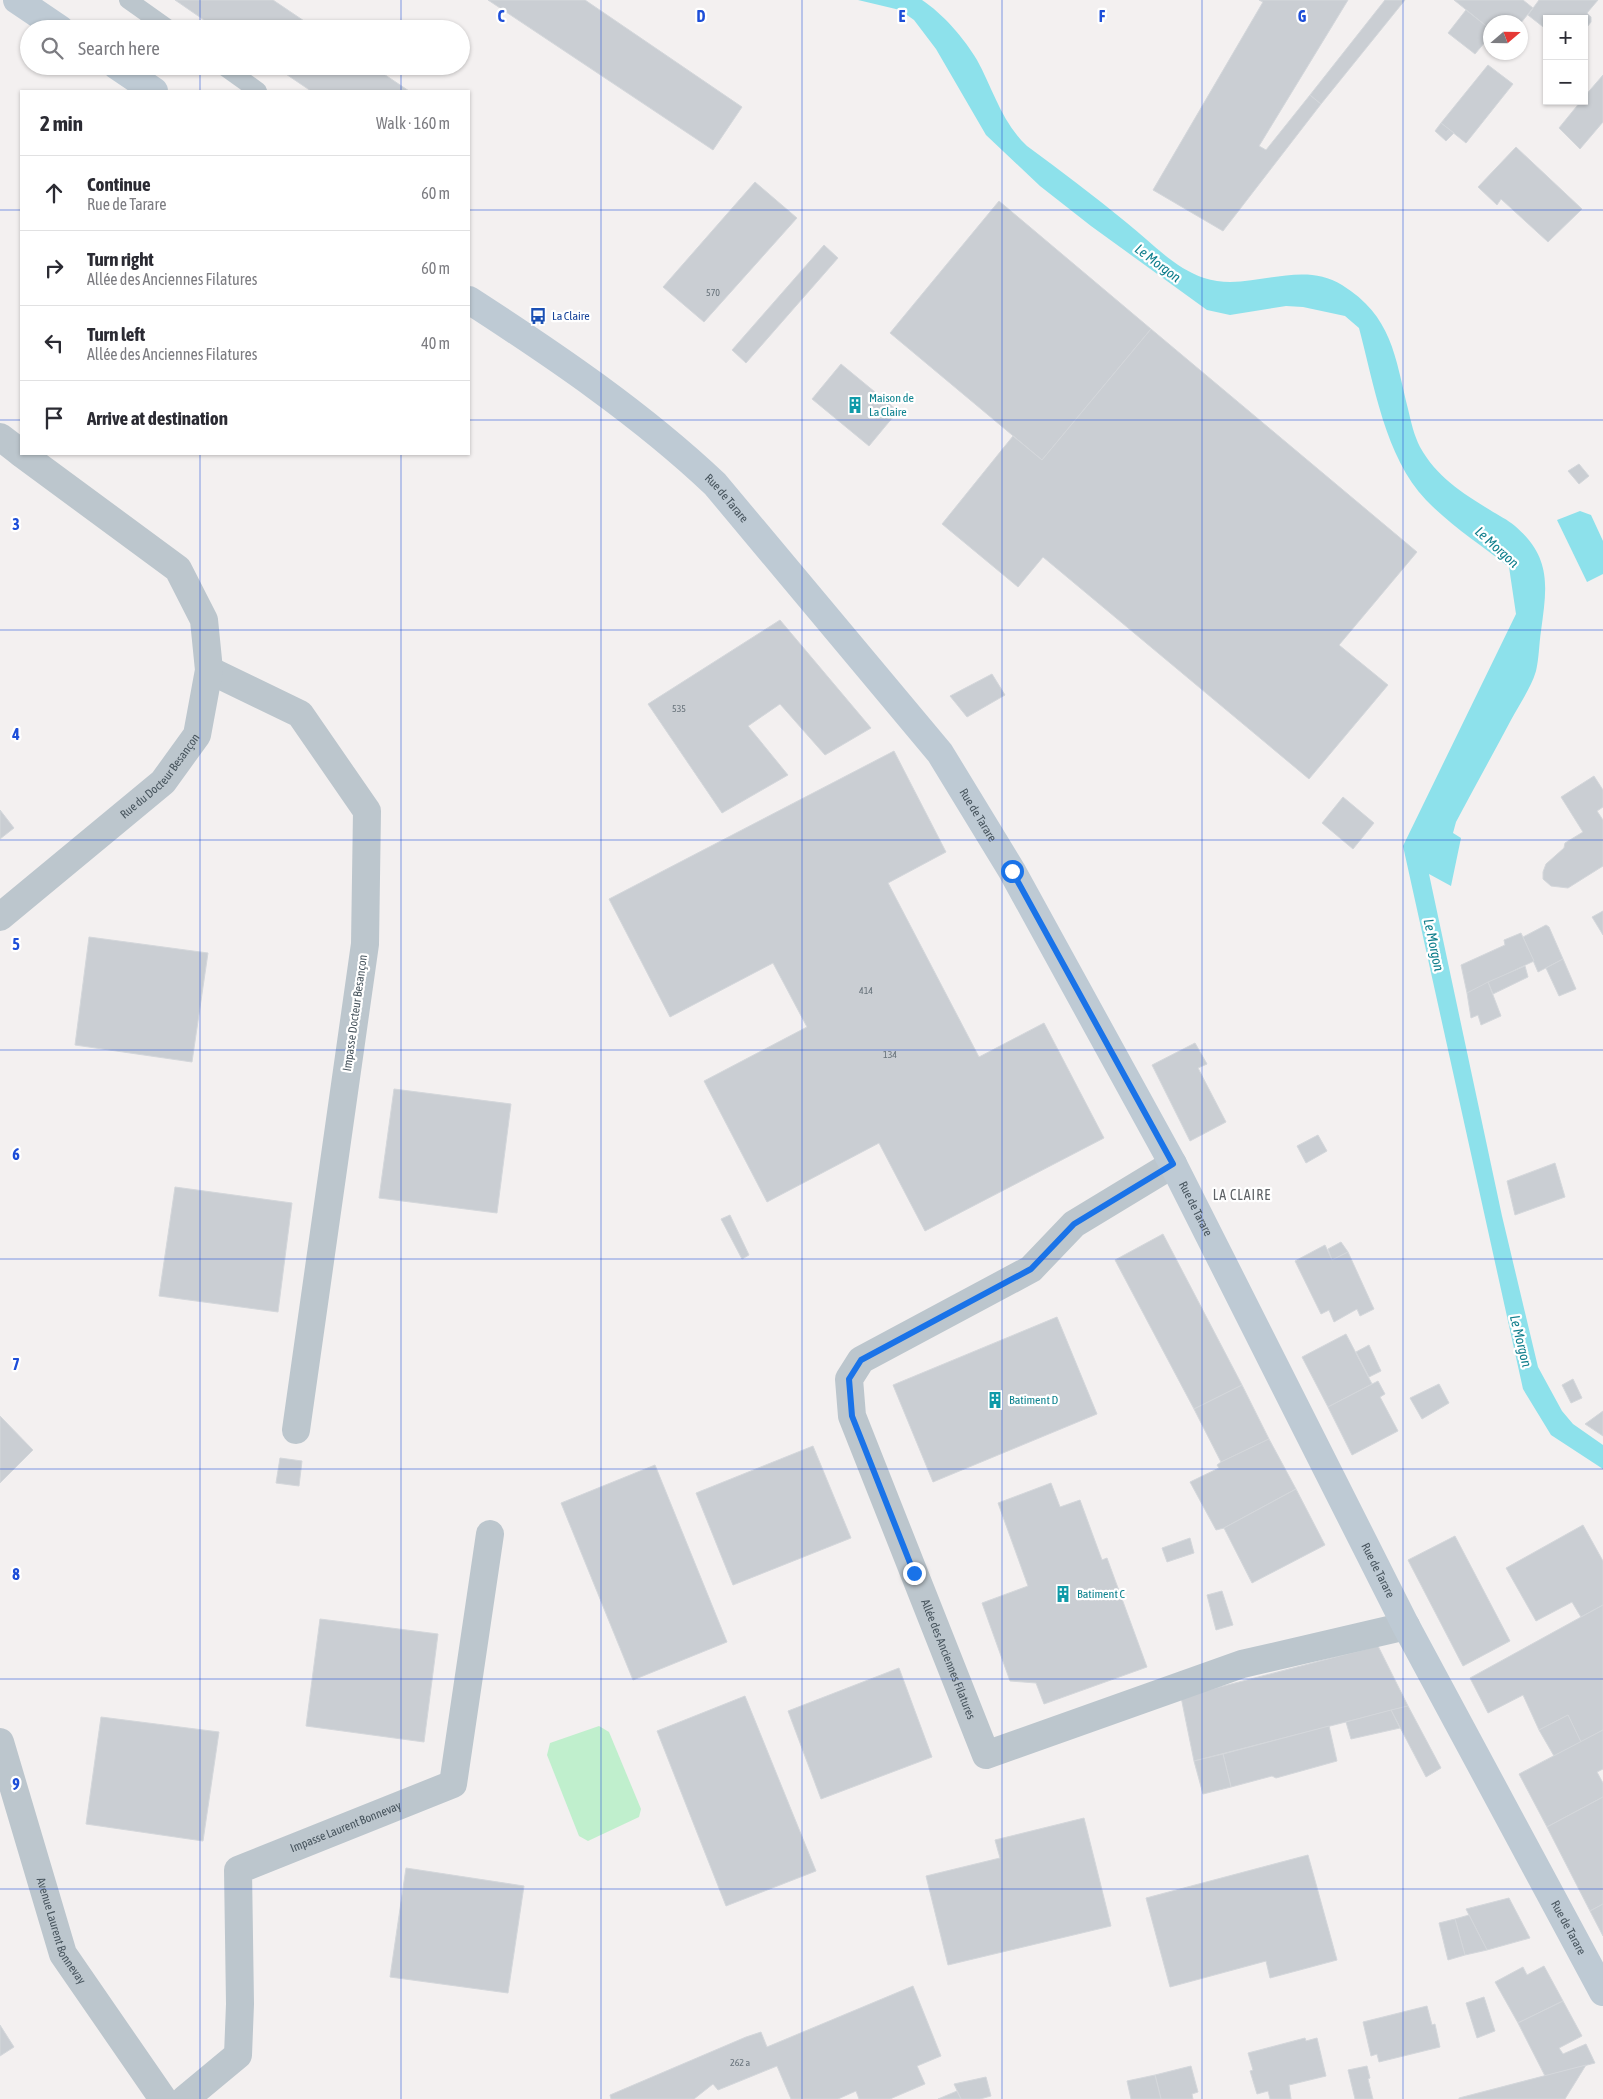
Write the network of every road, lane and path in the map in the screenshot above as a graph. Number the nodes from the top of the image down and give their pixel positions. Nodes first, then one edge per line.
1 (17, 0) edge
2 (128, 0) edge
3 (47, 20) edge
4 (156, 20) edge
5 (130, 75) edge
6 (236, 75) edge
7 (152, 90) edge
8 (257, 90) edge
9 (470, 301) edge
10 (0, 437) edge
11 (20, 452) edge
12 (23, 455) edge
13 (209, 670) junction
14 (0, 917) edge
15 (1173, 1164) junction
16 (296, 1430) dead end
17 (490, 1534) dead end
18 (1406, 1626) junction
19 (0, 1742) edge
20 (1603, 1992) edge
21 (163, 2099) edge
22 (185, 2099) edge

1 - 3 main road
2 - 4 lane
5 - 7 main road
6 - 8 lane
9 - 15 main road, Rue de Tarare
10 - 11 street, Rue du Docteur Besançon
12 - 13 street, Rue du Docteur Besançon
13 - 14 street, Rue du Docteur Besançon
13 - 16 street, Impasse Docteur Besançon
15 - 18 main road, Rue de Tarare
15 - 18 street, Allée des Anciennes Filatures
17 - 22 street, Impasse Laurent Bonnevay
18 - 20 main road, Rue de Tarare
19 - 21 street, Avenue Laurent Bonnevay

